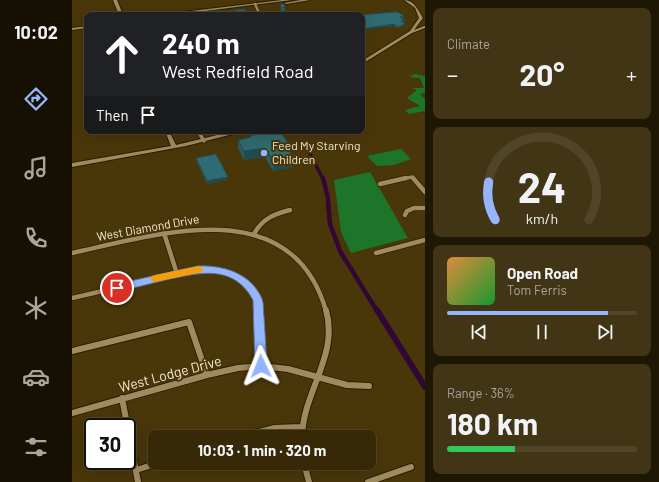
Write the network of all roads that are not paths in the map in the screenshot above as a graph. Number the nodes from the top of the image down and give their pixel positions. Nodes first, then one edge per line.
1 (115, 0) edge
2 (290, 0) edge
3 (308, 0) edge
4 (406, 0) edge
5 (411, 1) edge
6 (256, 5) junction
7 (120, 12) edge
8 (193, 12) edge
9 (206, 12) edge
10 (259, 12) edge
11 (425, 16) edge
12 (424, 22) dead end
13 (418, 23) junction
14 (84, 26) edge
15 (425, 27) edge
16 (72, 28) edge
17 (411, 32) junction
18 (365, 61) edge
19 (168, 134) edge
20 (200, 134) edge
21 (228, 134) edge
22 (204, 141) junction
23 (174, 147) junction
24 (72, 166) edge
25 (380, 184) dead end
26 (425, 192) edge
27 (425, 208) edge
28 (290, 210) dead end
29 (405, 215) dead end
30 (164, 233) junction
31 (254, 234) junction
32 (425, 240) edge
33 (72, 253) edge
34 (376, 253) dead end
35 (177, 274) junction
36 (72, 298) edge
37 (72, 351) edge
38 (261, 366) junction
39 (207, 375) junction
40 (316, 376) junction
41 (369, 386) dead end
42 (122, 398) junction
43 (72, 413) edge
44 (126, 418) edge
45 (301, 427) junction
46 (267, 430) edge
47 (301, 430) edge
48 (148, 466) edge
49 (411, 467) dead end
50 (136, 470) joint
51 (306, 470) edge
52 (138, 482) edge
53 (309, 482) edge
54 (368, 482) edge

1 - 7 main road
2 - 6 main road
3 - 6 main road
4 - 5 main road
5 - 11 main road
5 - 13 main road
6 - 8 main road
6 - 9 main road
6 - 10 street
12 - 13 main road
13 - 15 main road
13 - 17 main road
14 - 16 main road
15 - 17 main road
17 - 18 main road
19 - 23 main road
20 - 22 street
21 - 22 main road
22 - 23 main road
23 - 24 main road
25 - 26 street
27 - 29 street
28 - 31 street
30 - 31 street, West Diamond Drive
30 - 33 street, West Diamond Drive
30 - 35 street
31 - 40 street, West Diamond Drive
32 - 34 street
35 - 36 street
35 - 38 street
37 - 39 street
38 - 39 street, West Lodge Drive
38 - 40 street, West Lodge Drive
39 - 42 street, West Lodge Drive
40 - 41 street, West Lodge Drive
40 - 45 street, West Diamond Drive
42 - 43 street, West Lodge Drive
42 - 44 street
45 - 46 street
45 - 47 street
48 - 50 street
49 - 54 street
50 - 52 street
51 - 53 street

